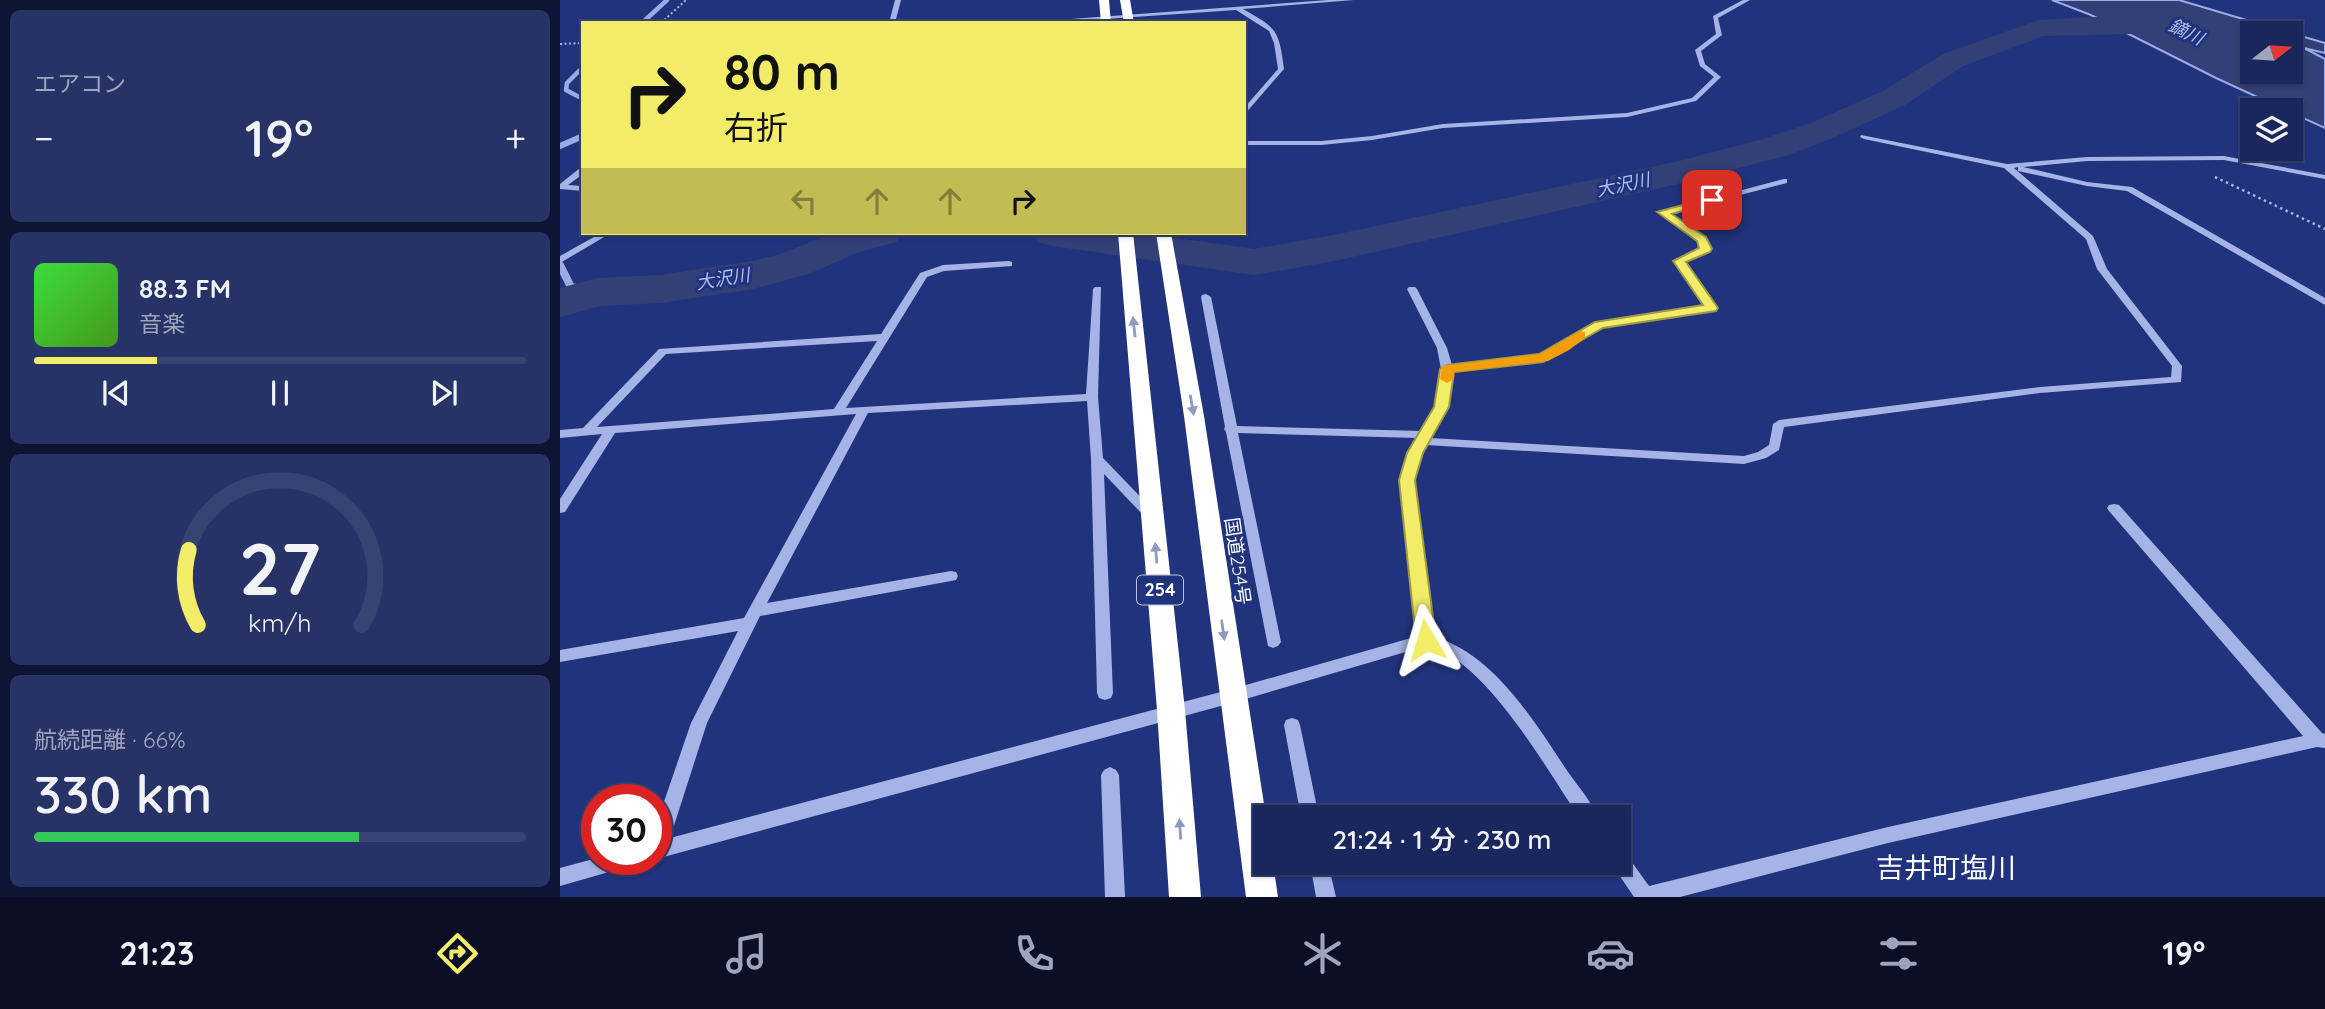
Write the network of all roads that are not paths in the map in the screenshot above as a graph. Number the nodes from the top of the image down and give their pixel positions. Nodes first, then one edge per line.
1 (898, 0) edge
2 (1104, 0) edge
3 (1125, 0) edge
4 (1351, 0) edge
5 (1746, 0) edge
6 (1237, 4) edge
7 (1106, 20) edge
8 (1128, 20) edge
9 (893, 21) edge
10 (1077, 21) edge
11 (1246, 111) edge
12 (1864, 137) dead end
13 (1246, 143) edge
14 (2007, 166) junction
15 (581, 172) edge
16 (2325, 177) edge
17 (1784, 181) dead end
18 (561, 187) edge
19 (581, 189) edge
20 (604, 235) edge
21 (1125, 235) edge
22 (1163, 235) edge
23 (560, 260) edge
24 (1009, 264) dead end
25 (1097, 289) dead end
26 (1412, 289) dead end
27 (1206, 298) dead end
28 (2325, 302) edge
29 (883, 337) junction
30 (1447, 369) junction
31 (1092, 397) junction
32 (864, 410) junction
33 (838, 412) junction
34 (1230, 429) junction
35 (588, 430) junction
36 (610, 432) junction
37 (560, 434) edge
38 (1425, 438) junction
39 (1097, 459) junction
40 (2114, 508) dead end
41 (560, 509) edge
42 (1153, 517) junction
43 (950, 576) dead end
44 (752, 617) junction
45 (1426, 640) junction
46 (1273, 642) dead end
47 (560, 656) edge
48 (1105, 692) dead end
49 (1231, 696) junction
50 (1171, 710) junction
51 (1292, 725) dead end
52 (2321, 741) edge
53 (1110, 775) dead end
54 (672, 805) edge
55 (1308, 805) edge
56 (1581, 805) edge
57 (672, 846) edge
58 (581, 871) edge
59 (1321, 875) edge
60 (1629, 875) edge
61 (560, 877) edge
62 (1115, 897) edge
63 (1185, 897) edge
64 (1262, 897) edge
65 (1326, 897) edge
66 (1644, 897) edge

1 - 9 street
2 - 7 highway
3 - 8 highway
4 - 6 street
5 - 13 street
6 - 8 street
6 - 11 street
7 - 8 street
7 - 10 street
12 - 14 street
14 - 16 street
14 - 28 street
14 - 38 street
15 - 18 street
17 - 30 street
18 - 19 street
20 - 23 street
42 -> 21 highway, 254
22 -> 49 highway, 国道254号
24 - 29 street
25 - 31 street
26 - 30 street
27 - 34 street
29 - 33 street
29 - 35 street
30 - 38 street
31 - 32 street
31 - 39 street
32 - 33 street
32 - 44 street
33 - 36 street
34 - 38 street
34 - 46 street
35 - 36 street
35 - 37 street
36 - 41 street
38 - 45 street
39 - 42 street
39 - 48 street
40 - 52 street
50 -> 42 highway, 254
43 - 44 street
44 - 47 street
44 - 54 street
45 - 49 street
45 - 56 street
49 - 50 street
49 - 64 highway, 国道254号
50 - 57 street
63 -> 50 highway, 254
51 - 55 street
52 - 66 street
53 - 62 street
58 - 61 street
59 - 65 street
60 - 66 street

